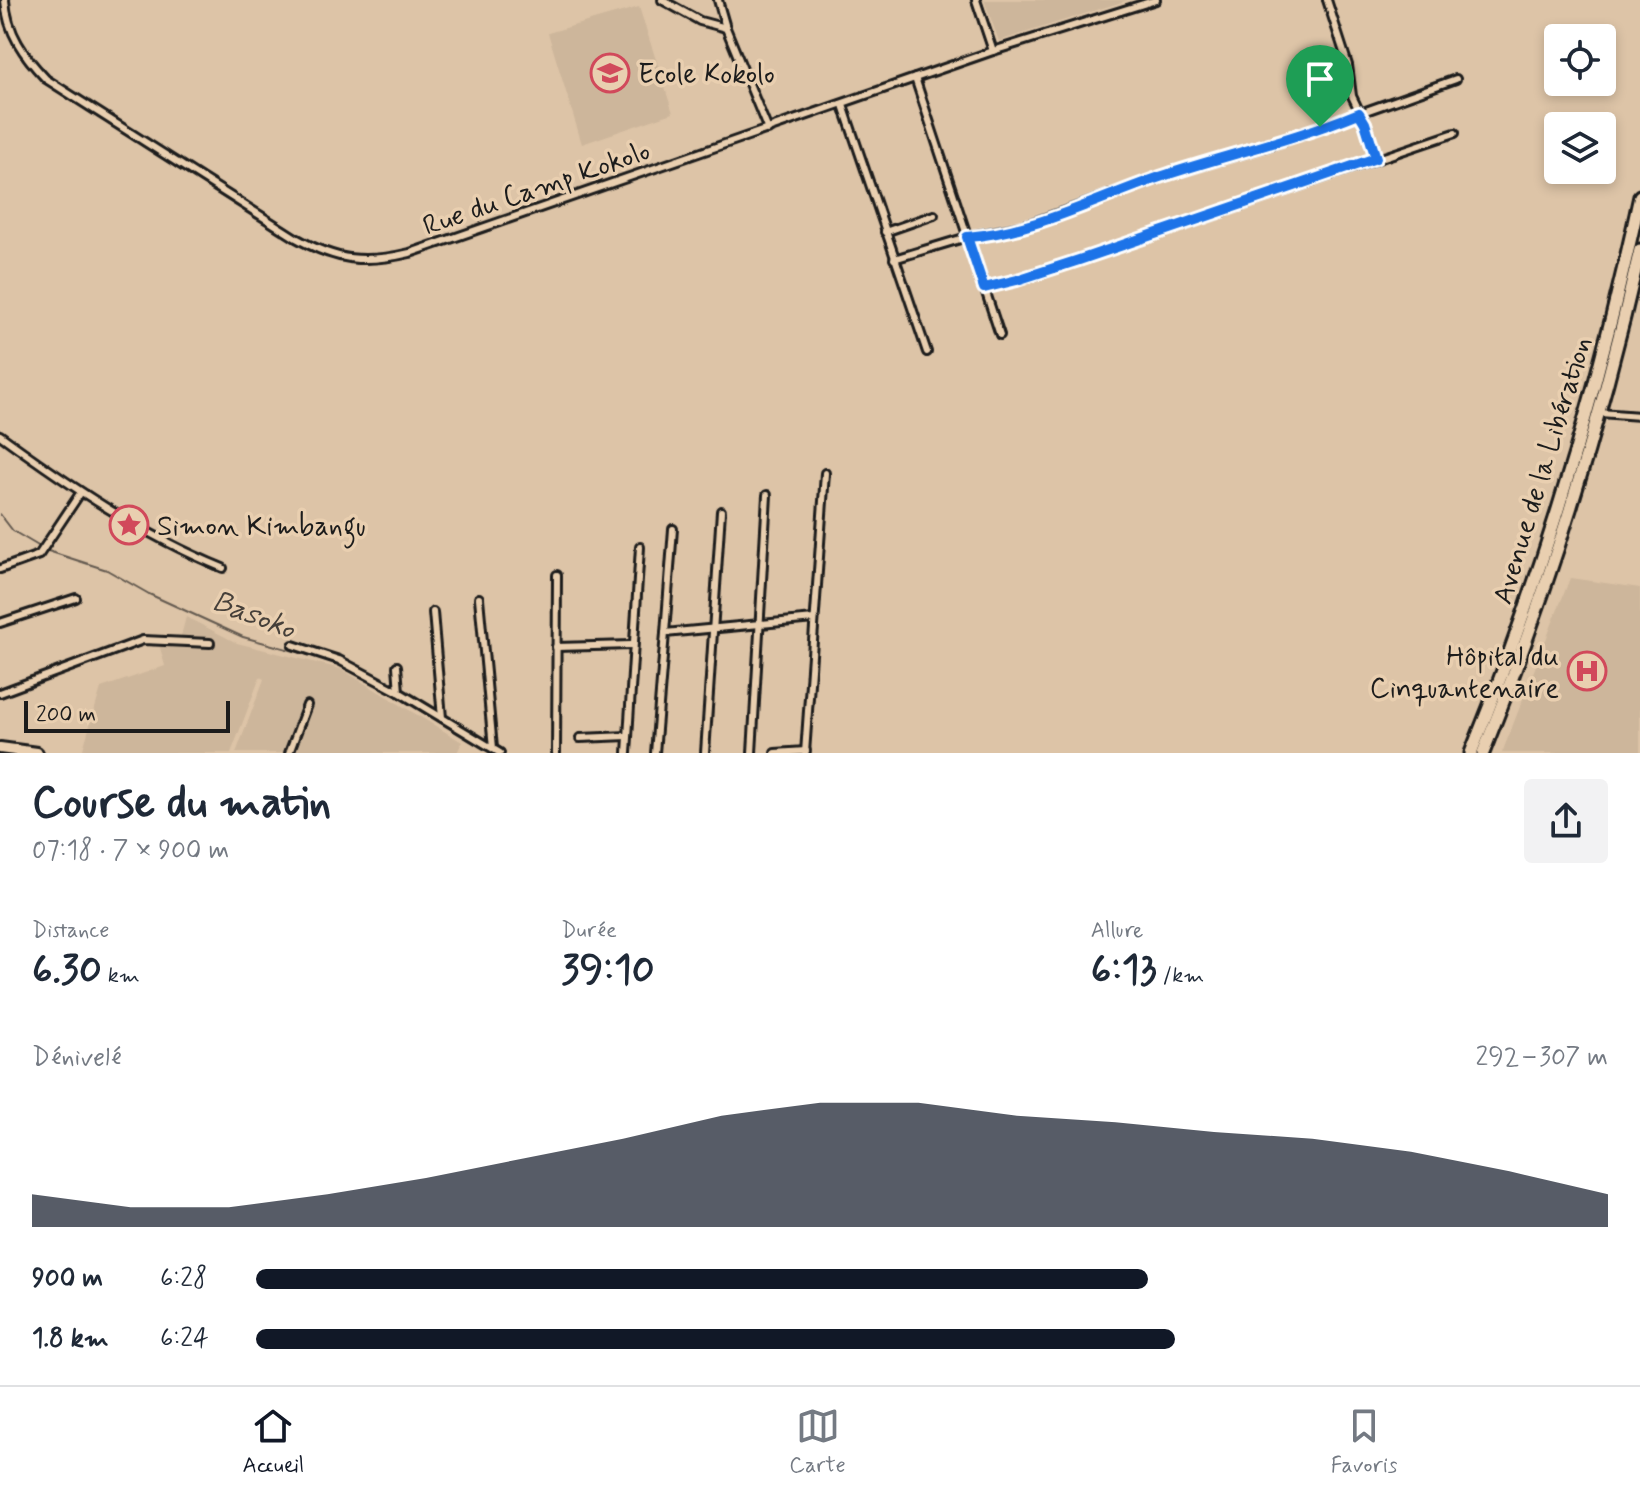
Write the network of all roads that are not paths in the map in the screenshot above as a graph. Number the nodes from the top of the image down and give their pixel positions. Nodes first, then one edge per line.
1 (5, 0) edge
2 (662, 0) edge
3 (718, 0) edge
4 (976, 0) edge
5 (1156, 0) edge
6 (1327, 0) edge
7 (726, 28) junction
8 (993, 51) junction
9 (915, 78) junction
10 (1456, 79) dead end
11 (843, 105) junction
12 (1359, 113) junction
13 (768, 130) junction
14 (1455, 133) dead end
15 (1376, 158) junction
16 (1640, 199) edge
17 (934, 215) dead end
18 (885, 232) junction
19 (967, 237) junction
20 (1640, 250) edge
21 (894, 259) junction
22 (984, 288) junction
23 (1000, 335) dead end
24 (927, 352) dead end
25 (1600, 413) junction
26 (1640, 416) edge
27 (0, 435) edge
28 (825, 473) dead end
29 (81, 492) junction
30 (767, 495) dead end
31 (721, 511) dead end
32 (673, 529) dead end
33 (640, 547) dead end
34 (223, 568) dead end
35 (0, 569) edge
36 (557, 575) dead end
37 (76, 598) dead end
38 (479, 598) dead end
39 (433, 612) dead end
40 (814, 619) junction
41 (0, 623) edge
42 (760, 624) junction
43 (711, 629) junction
44 (665, 633) junction
45 (210, 643) dead end
46 (293, 645) dead end
47 (632, 645) junction
48 (556, 647) junction
49 (397, 666) dead end
50 (399, 692) junction
51 (0, 693) edge
52 (307, 705) dead end
53 (442, 718) junction
54 (628, 736) junction
55 (580, 738) dead end
56 (2, 748) edge
57 (493, 748) junction
58 (806, 752) edge
59 (37, 753) edge
60 (289, 753) edge
61 (500, 753) edge
62 (556, 753) edge
63 (627, 753) edge
64 (655, 753) edge
65 (705, 753) edge
66 (752, 753) edge
67 (775, 753) edge
68 (1471, 753) edge
69 (1483, 753) edge

1 - 13 street, Rue du Camp Kokolo
2 - 7 street
3 - 7 street
4 - 8 street
5 - 8 street, Rue du Camp Kokolo
6 - 12 street
7 - 13 street
8 - 9 street, Rue du Camp Kokolo
9 - 11 street, Rue du Camp Kokolo
9 - 19 street
10 - 12 street
11 - 13 street, Rue du Camp Kokolo
11 - 18 street
12 - 15 street
12 - 19 street
14 - 15 street
15 - 22 street
16 - 68 highway, Avenue de la Libération
17 - 18 street
18 - 21 street
19 - 21 street
19 - 22 street
20 - 25 highway, Avenue de la Libération
21 - 24 street
22 - 23 street
25 - 26 street
25 - 69 highway, Avenue de la Libération
27 - 29 street
28 - 40 street
29 - 34 street
29 - 35 street
30 - 42 street
31 - 43 street
32 - 44 street
33 - 47 street
36 - 48 street
37 - 41 street
38 - 57 street
39 - 53 street
40 - 42 street
40 - 58 street
42 - 43 street
42 - 66 street
43 - 44 street
43 - 65 street
44 - 64 street
45 - 51 street
46 - 50 street
47 - 48 street
47 - 54 street
48 - 62 street
49 - 50 street
50 - 53 street
52 - 60 street
53 - 57 street
54 - 55 street
54 - 63 street
56 - 59 main road
57 - 61 street
58 - 67 street

